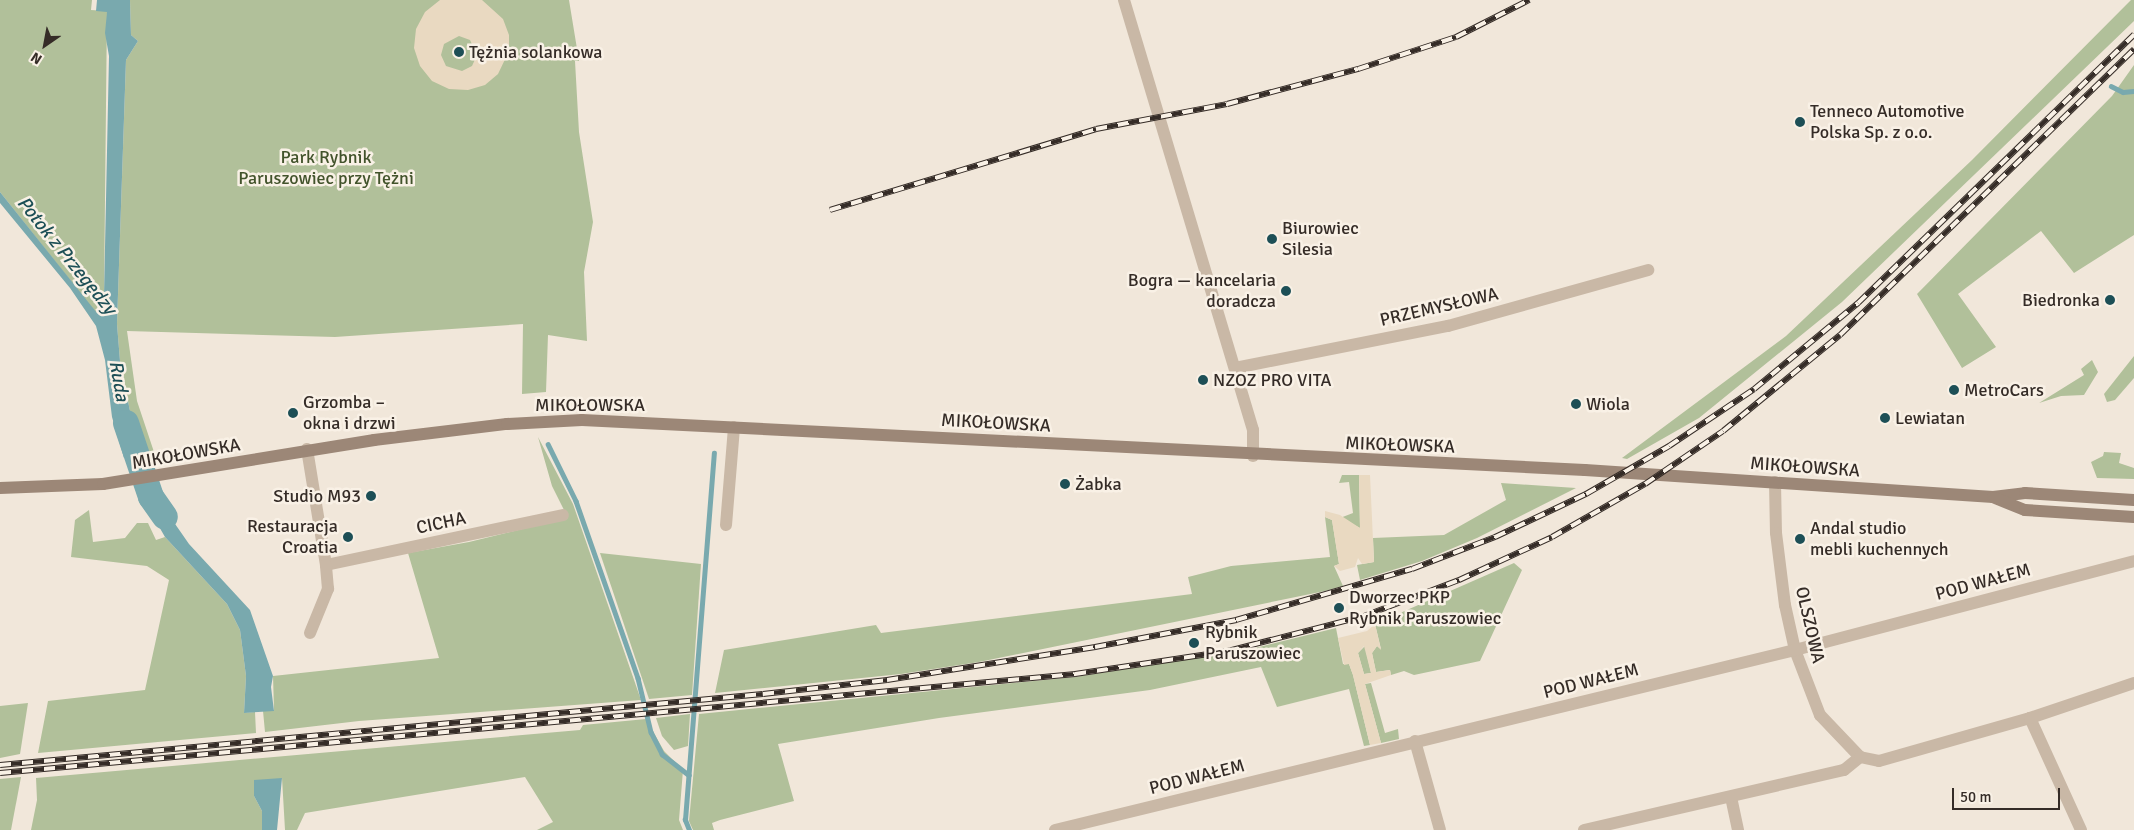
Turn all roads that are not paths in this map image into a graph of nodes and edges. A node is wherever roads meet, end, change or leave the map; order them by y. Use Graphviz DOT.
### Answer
graph roads {
  1 [pos="1124,0"];
  2 [pos="1648,270"];
  3 [pos="1235,368"];
  4 [pos="734,428"];
  5 [pos="307,449"];
  6 [pos="1253,456"];
  7 [pos="1775,482"];
  8 [pos="0,488"];
  9 [pos="1993,497"];
  10 [pos="2134,500"];
  11 [pos="562,515"];
  12 [pos="2134,518"];
  13 [pos="726,525"];
  14 [pos="2134,561"];
  15 [pos="326,565"];
  16 [pos="310,633"];
  17 [pos="1795,650"];
  18 [pos="2134,683"];
  19 [pos="2030,718"];
  20 [pos="1415,741"];
  21 [pos="1860,757"];
  22 [pos="1731,797"];
  23 [pos="1055,830"];
  24 [pos="1440,830"];
  25 [pos="1584,830"];
  26 [pos="1738,830"];
  27 [pos="2081,830"];
  1 -- 3 [label="street"];
  2 -- 3 [label="street, PRZEMYSŁOWA"];
  3 -- 6 [label="street"];
  4 -- 5 [label="main road, MIKOŁOWSKA"];
  4 -- 6 [label="main road, MIKOŁOWSKA"];
  4 -- 13 [label="street"];
  5 -- 8 [label="main road, MIKOŁOWSKA"];
  5 -- 15 [label="street"];
  6 -- 7 [label="main road, MIKOŁOWSKA"];
  7 -- 9 [label="main road, MIKOŁOWSKA"];
  7 -- 17 [label="street, OLSZOWA"];
  9 -- 10 [label="main road, MIKOŁOWSKA"];
  9 -- 12 [label="main road, MIKOŁOWSKA"];
  11 -- 15 [label="street, CICHA"];
  14 -- 17 [label="street, POD WAŁEM"];
  15 -- 16 [label="street"];
  17 -- 20 [label="street, POD WAŁEM"];
  17 -- 21 [label="street, OLSZOWA"];
  18 -- 19 [label="street"];
  19 -- 21 [label="street"];
  19 -- 27 [label="street"];
  20 -- 23 [label="street, POD WAŁEM"];
  20 -- 24 [label="street"];
  21 -- 22 [label="street"];
  22 -- 25 [label="street"];
  22 -- 26 [label="street"];
}
